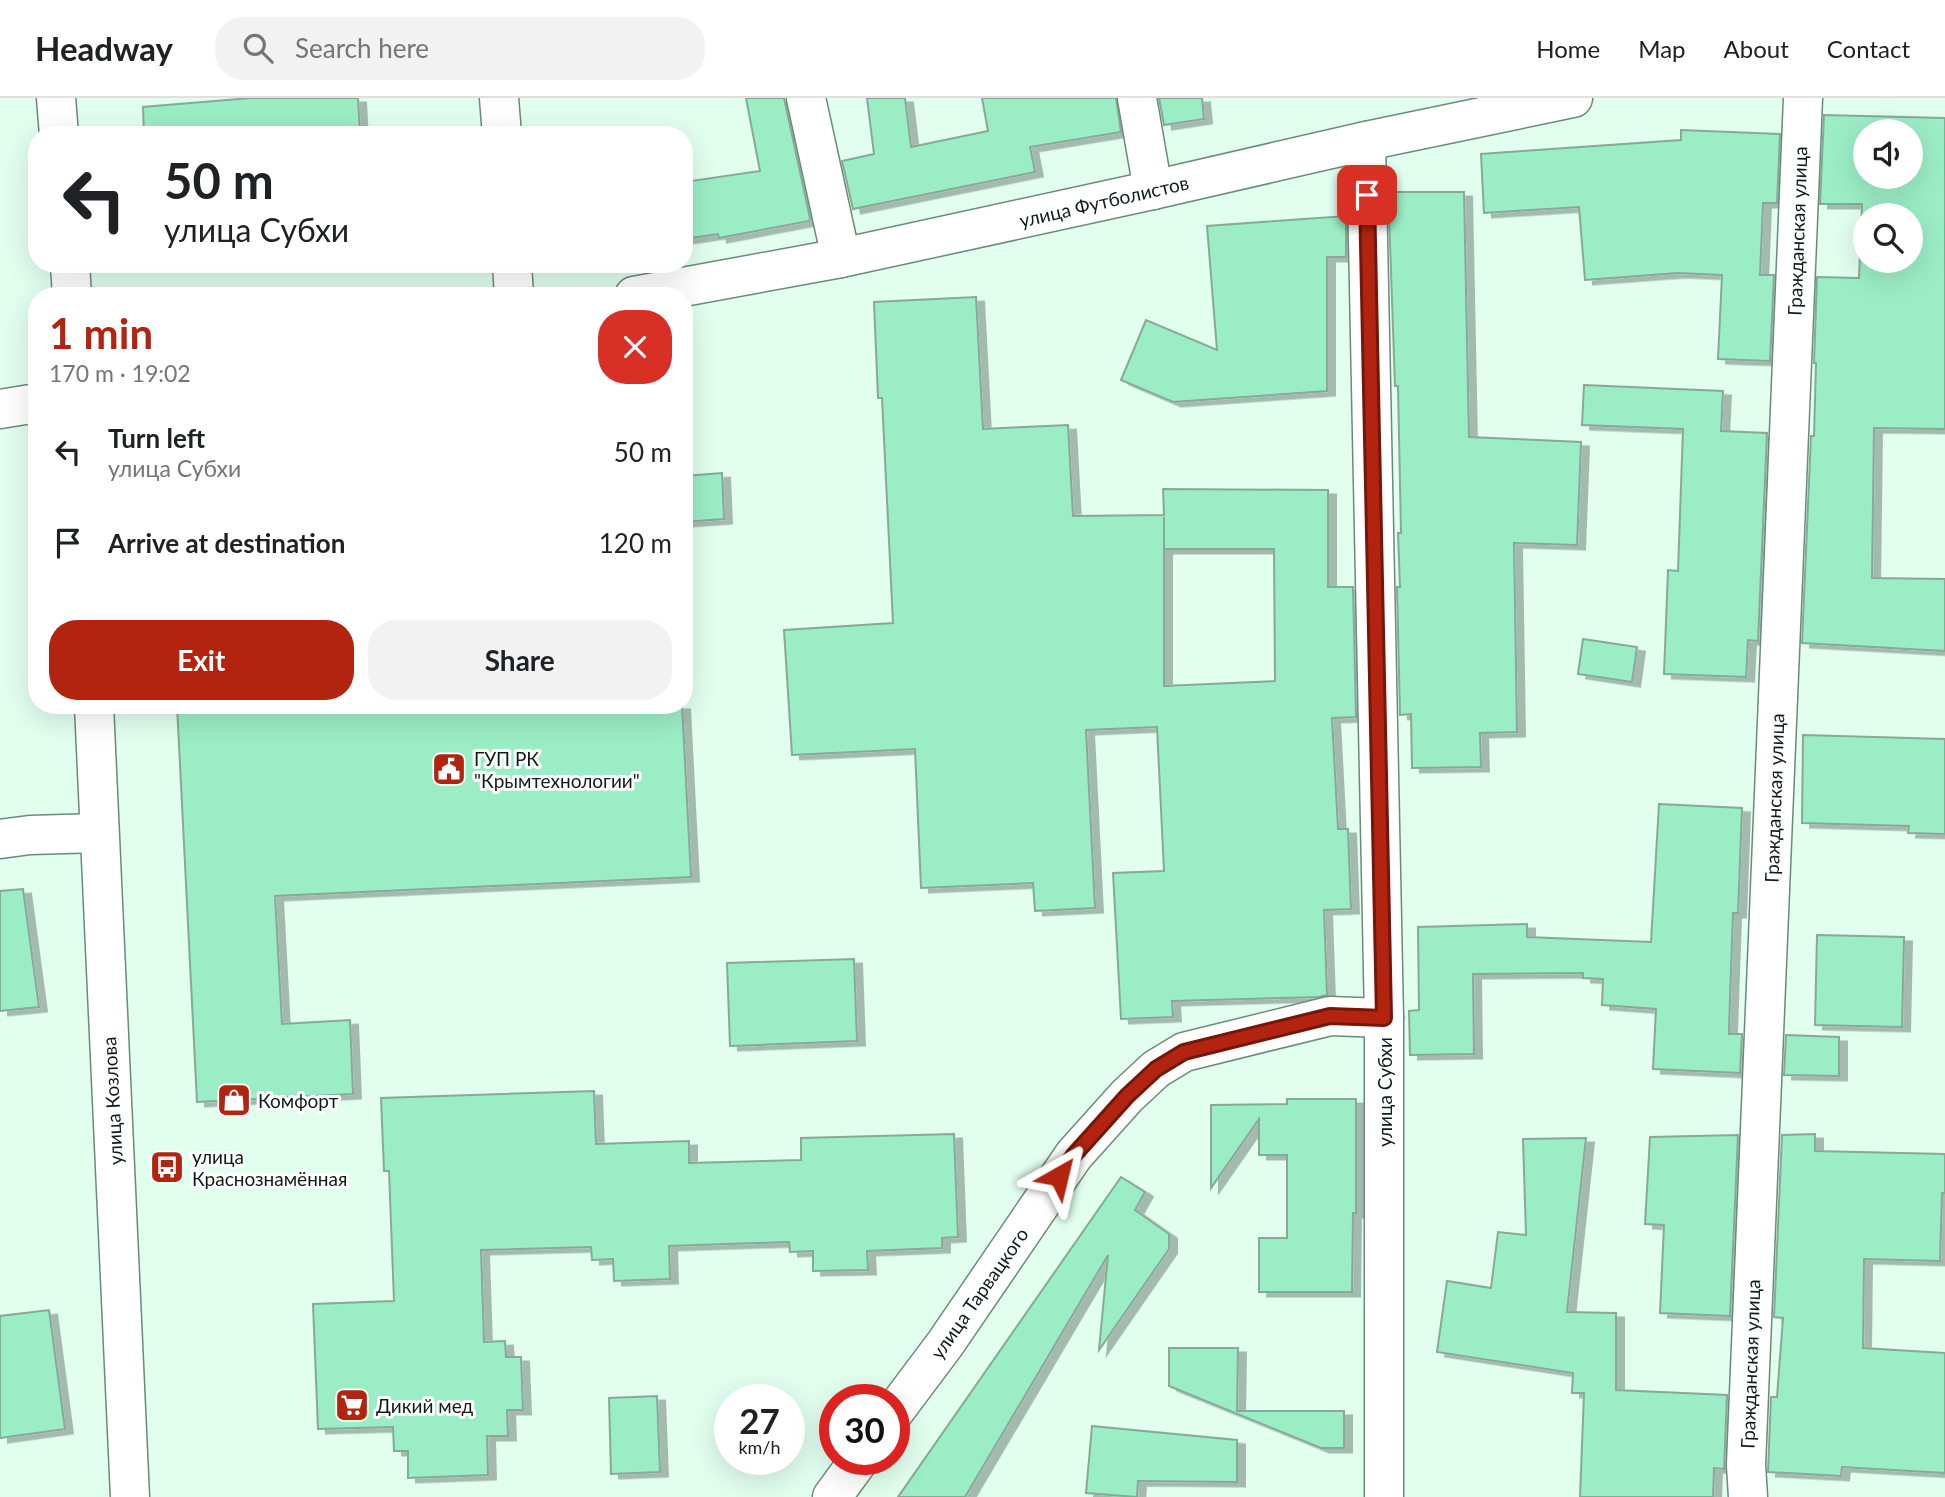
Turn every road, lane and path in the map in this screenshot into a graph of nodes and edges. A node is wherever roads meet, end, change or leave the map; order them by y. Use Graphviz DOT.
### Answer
graph roads {
  1 [pos="56,98"];
  2 [pos="499,98"];
  3 [pos="806,98"];
  4 [pos="1138,98"];
  5 [pos="1573,98"];
  6 [pos="1803,98"];
  7 [pos="58,126"];
  8 [pos="501,126"];
  9 [pos="1366,141"];
  10 [pos="1153,190"];
  11 [pos="841,258"];
  12 [pos="683,287"];
  13 [pos="28,405"];
  14 [pos="0,410"];
  15 [pos="94,714"];
  16 [pos="99,833"];
  17 [pos="0,839"];
  18 [pos="1384,1018"];
  19 [pos="910,1391"];
  20 [pos="848,1475"];
  21 [pos="130,1497"];
  22 [pos="832,1497"];
  23 [pos="1384,1497"];
  24 [pos="1748,1497"];
  1 -- 7 [label="street"];
  2 -- 8 [label="street"];
  3 -- 11 [label="street"];
  4 -- 10 [label="street"];
  5 -- 9 [label="street, улица Футболистов"];
  6 -- 24 [label="street, Гражданская улица"];
  9 -- 10 [label="street, улица Футболистов"];
  9 -- 18 [label="street, улица Субхи"];
  10 -- 11 [label="street, улица Футболистов"];
  11 -- 12 [label="street, улица Футболистов"];
  13 -- 14 [label="street"];
  15 -- 16 [label="street, улица Козлова"];
  16 -- 17 [label="street"];
  16 -- 21 [label="street, улица Козлова"];
  18 -- 19 [label="street, улица Тарвацкого"];
  18 -- 23 [label="street, улица Субхи"];
  20 -- 22 [label="street"];
}
